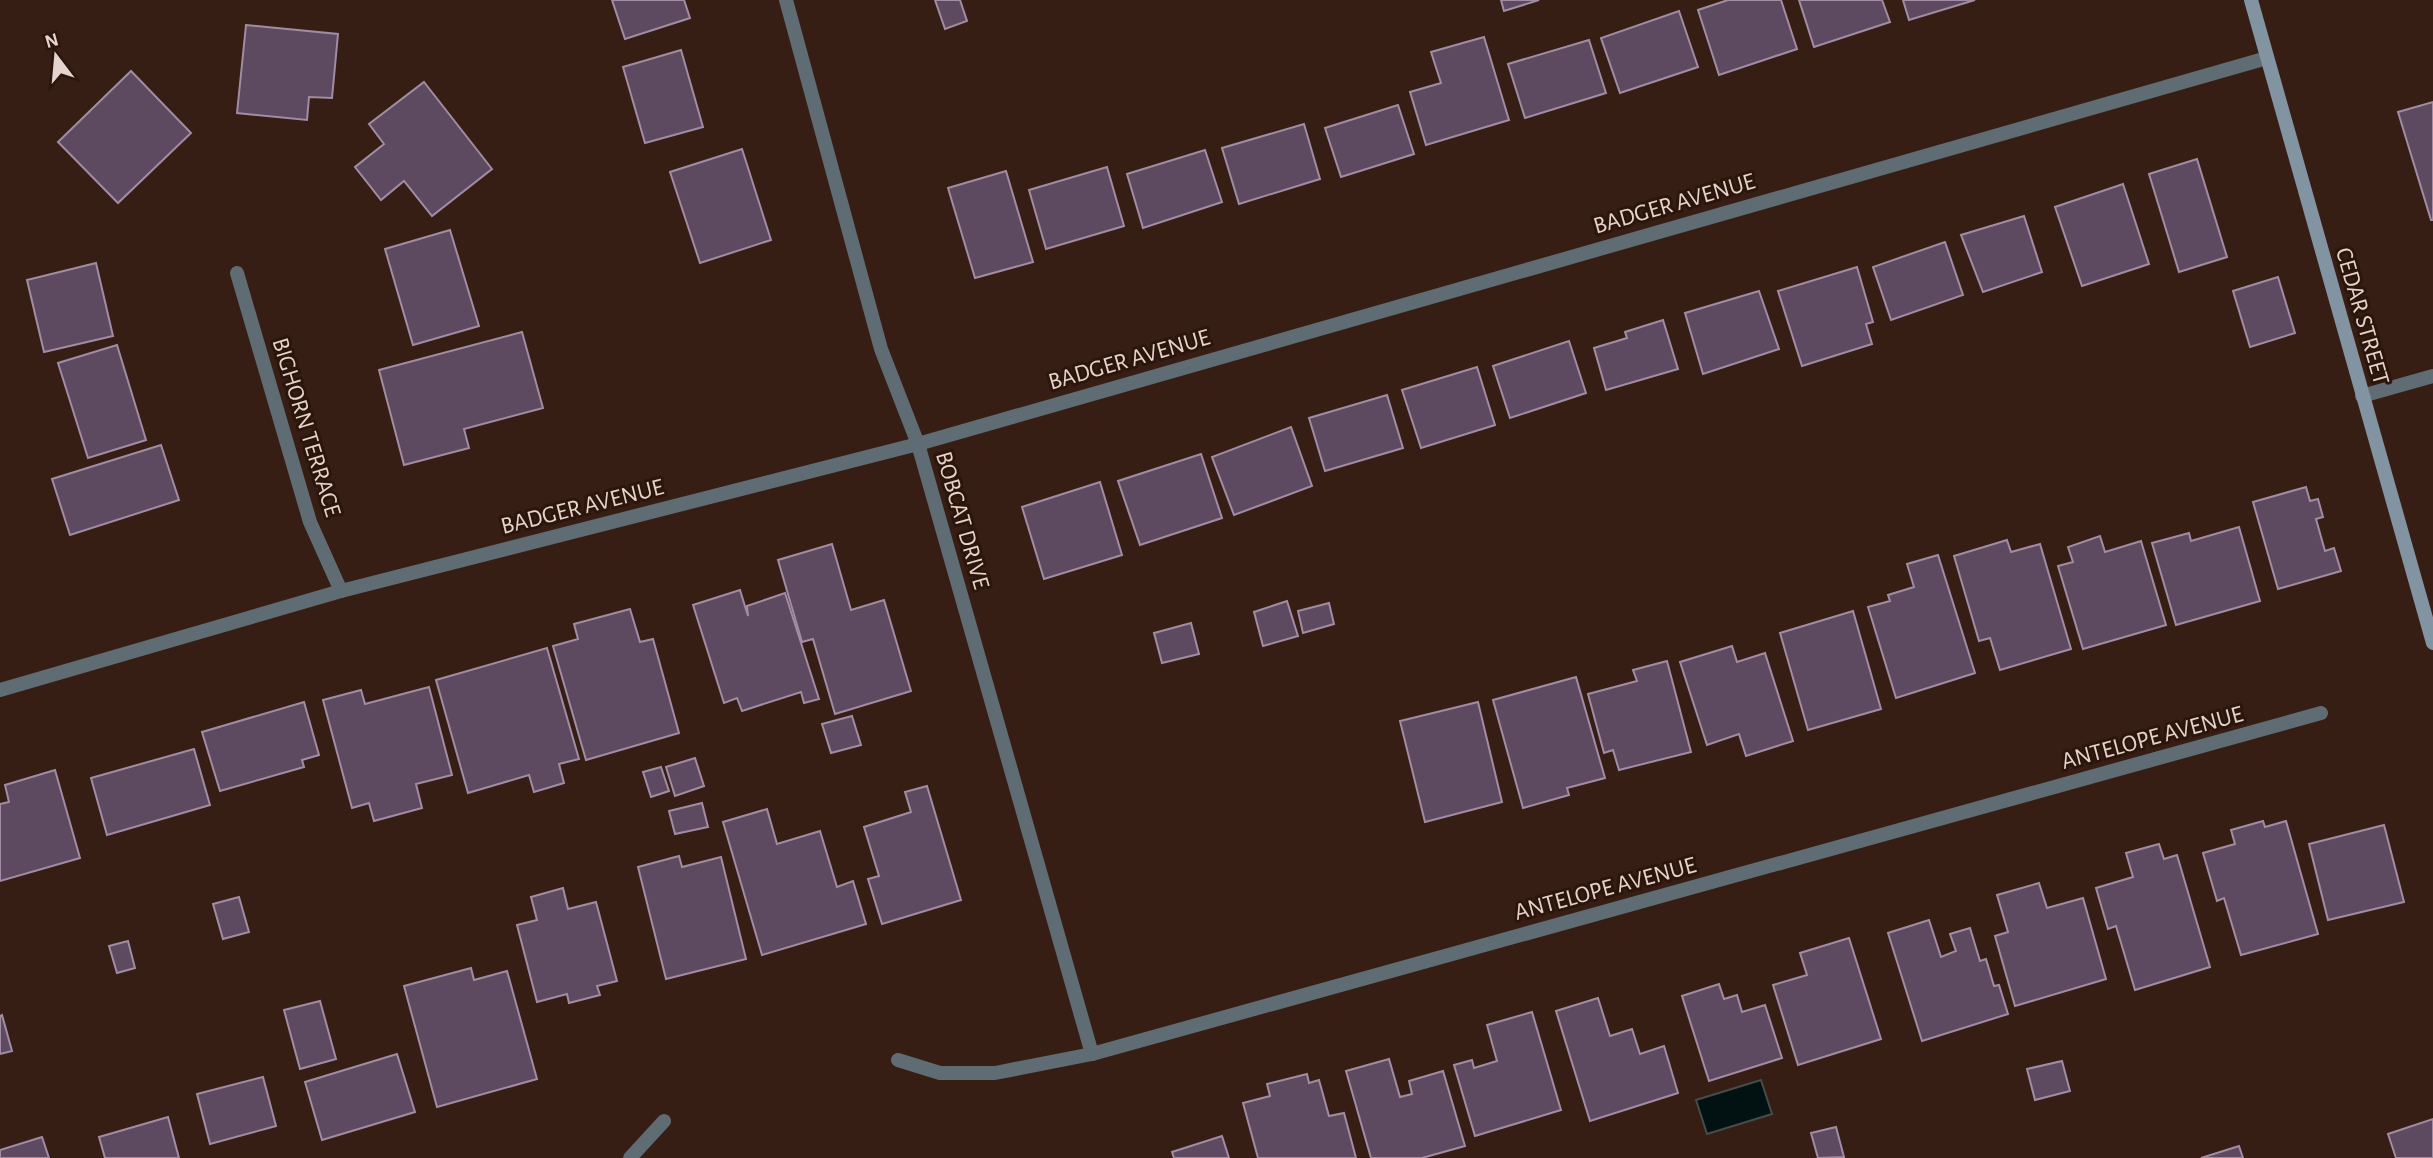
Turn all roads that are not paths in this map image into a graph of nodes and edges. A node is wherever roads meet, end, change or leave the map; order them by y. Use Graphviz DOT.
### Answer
graph roads {
  1 [pos="786,0"];
  2 [pos="2251,0"];
  3 [pos="2267,58"];
  4 [pos="237,273"];
  5 [pos="2433,376"];
  6 [pos="2362,396"];
  7 [pos="918,444"];
  8 [pos="341,591"];
  9 [pos="2433,643"];
  10 [pos="0,690"];
  11 [pos="2321,713"];
  12 [pos="1092,1054"];
  13 [pos="898,1060"];
  14 [pos="664,1121"];
  15 [pos="630,1158"];
  1 -- 7 [label="street, BOBCAT DRIVE"];
  2 -- 3 [label="main road, CEDAR STREET"];
  3 -- 6 [label="main road, CEDAR STREET"];
  3 -- 7 [label="street, BADGER AVENUE"];
  4 -- 8 [label="street, BIGHORN TERRACE"];
  5 -- 6 [label="street"];
  6 -- 9 [label="main road, CEDAR STREET"];
  7 -- 8 [label="street, BADGER AVENUE"];
  7 -- 12 [label="street, BOBCAT DRIVE"];
  8 -- 10 [label="street, BADGER AVENUE"];
  11 -- 12 [label="street, ANTELOPE AVENUE"];
  12 -- 13 [label="street, ANTELOPE AVENUE"];
  14 -- 15 [label="street"];
}
